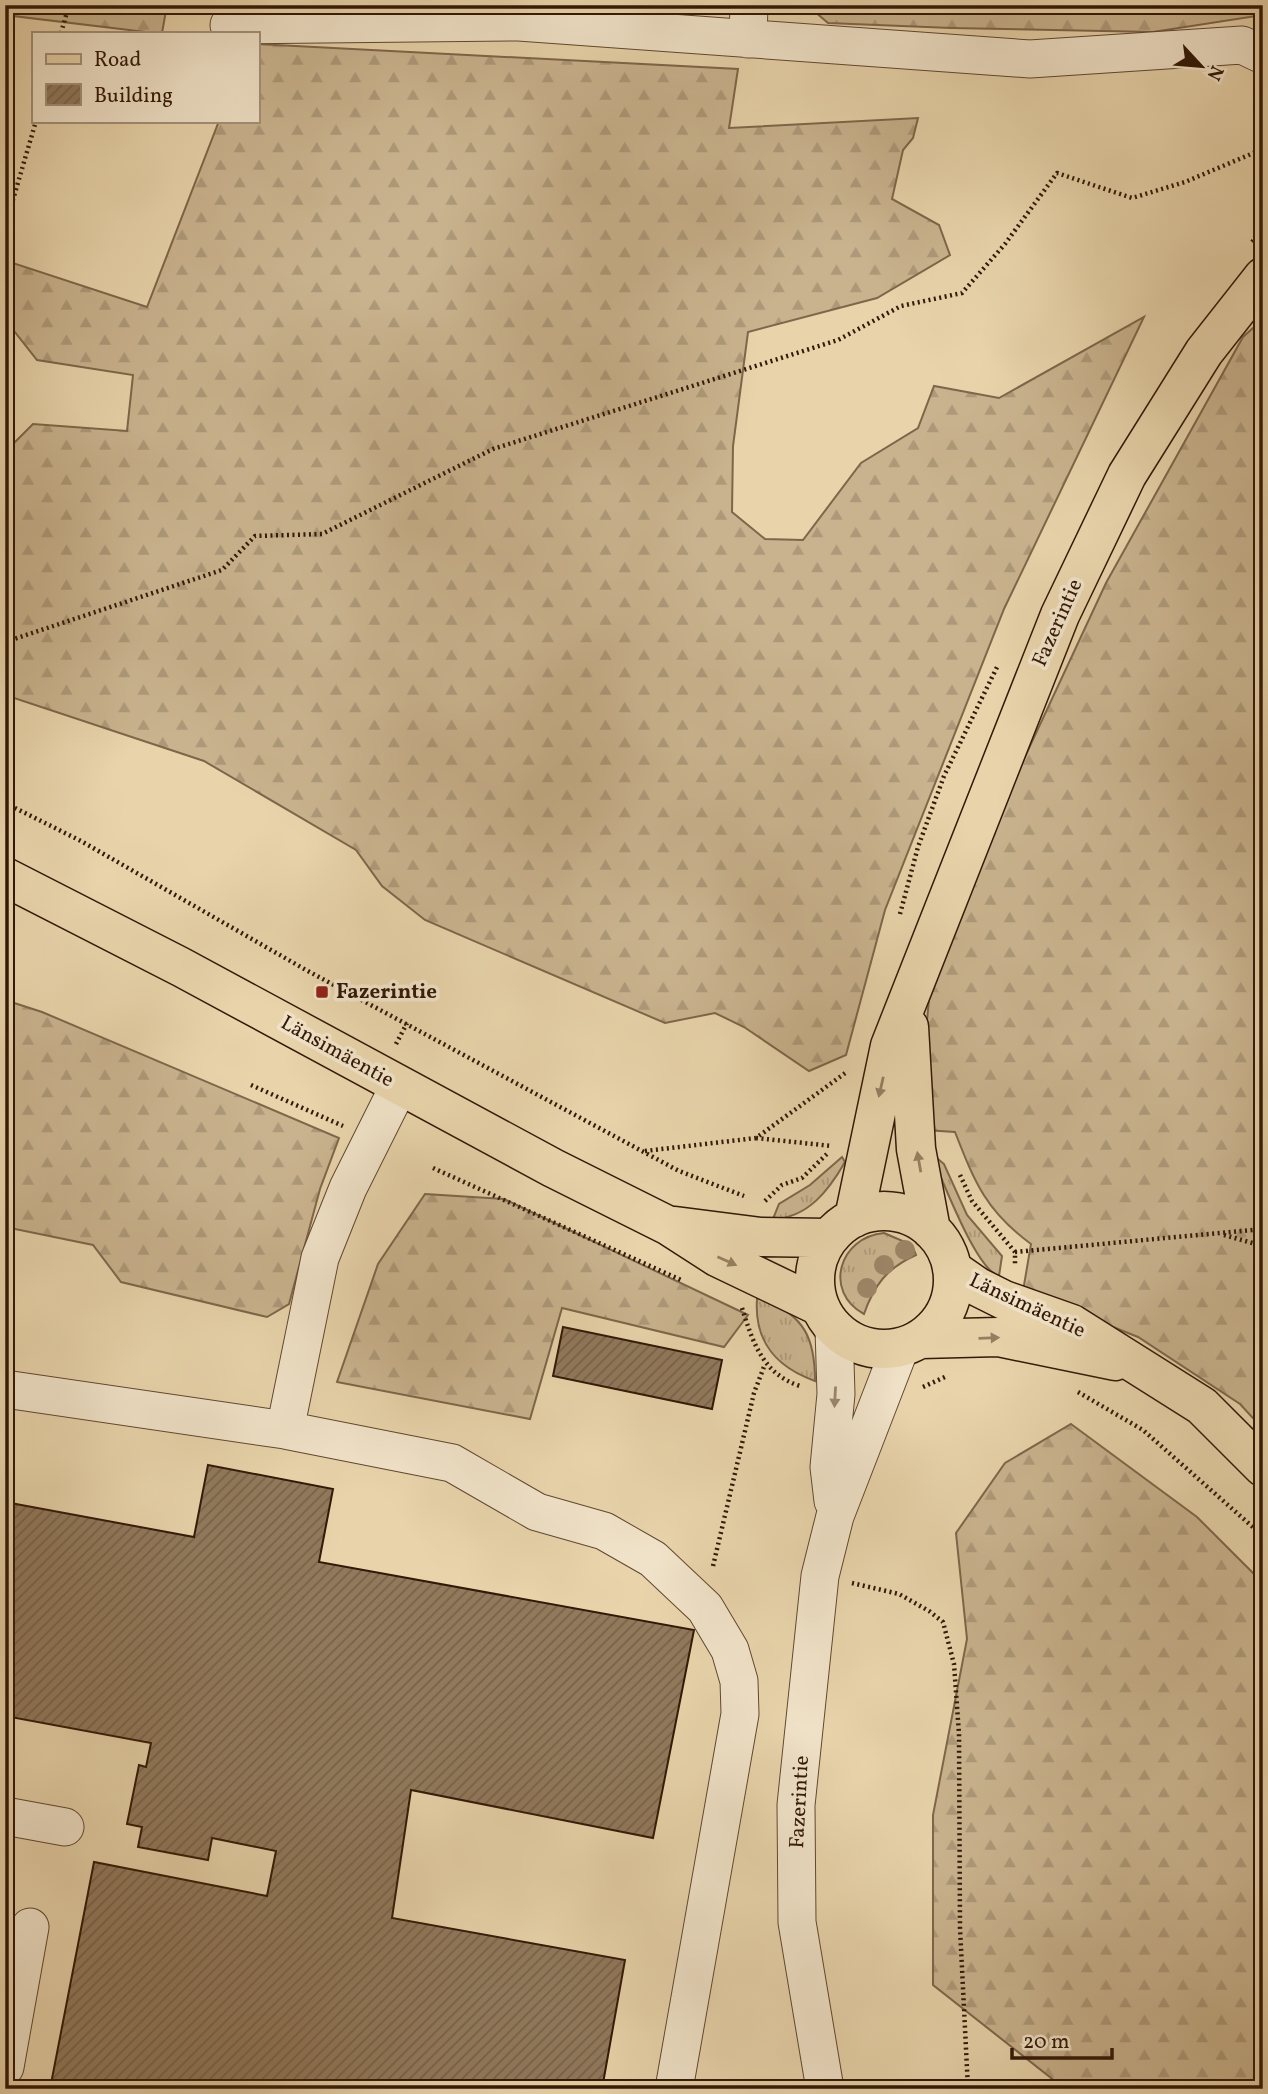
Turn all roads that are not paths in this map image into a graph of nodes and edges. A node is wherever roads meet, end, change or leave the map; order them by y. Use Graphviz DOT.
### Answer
graph roads {
  1 [pos="507,13"];
  2 [pos="748,22"];
  3 [pos="229,25"];
  4 [pos="1263,55"];
  5 [pos="1263,277"];
  6 [pos="5,877"];
  7 [pos="908,999"];
  8 [pos="399,1086"];
  9 [pos="669,1226"];
  10 [pos="841,1228"];
  11 [pos="931,1230"];
  12 [pos="952,1269"];
  13 [pos="827,1318"];
  14 [pos="910,1343"];
  15 [pos="1138,1366"];
  16 [pos="5,1389"];
  17 [pos="285,1430"];
  18 [pos="1263,1467"];
  19 [pos="835,1516"];
  20 [pos="5,1816"];
  21 [pos="65,1827"];
  22 [pos="30,1927"];
  23 [pos="5,2067"];
  24 [pos="674,2089"];
  25 [pos="825,2089"];
  1 -- 2 [label="street"];
  1 -- 3 [label="street"];
  2 -- 4 [label="street"];
  5 -- 7 [label="main road, Fazerintie"];
  6 -- 8 [label="main road, Länsimäentie"];
  7 -- 10 [label="main road, Fazerintie, one-way"];
  11 -- 7 [label="main road, Fazerintie, one-way"];
  8 -- 9 [label="main road, Länsimäentie"];
  8 -- 17 [label="street"];
  9 -- 10 [label="main road, Länsimäentie"];
  9 -- 13 [label="main road, Länsimäentie, one-way"];
  10 -- 11 [label="main road, Länsimäentie"];
  10 -- 13 [label="main road"];
  11 -- 12 [label="main road, Länsimäentie"];
  12 -- 14 [label="main road, Länsimäentie"];
  12 -- 15 [label="main road, Länsimäentie"];
  13 -- 14 [label="main road, Länsimäentie"];
  13 -- 19 [label="street, Fazerintie, one-way"];
  14 -- 15 [label="main road, Länsimäentie, one-way"];
  14 -- 19 [label="street, Fazerintie"];
  15 -- 18 [label="main road, Länsimäentie"];
  16 -- 17 [label="street"];
  17 -- 24 [label="street"];
  19 -- 25 [label="street, Fazerintie"];
  20 -- 21 [label="street"];
  22 -- 23 [label="street"];
}
